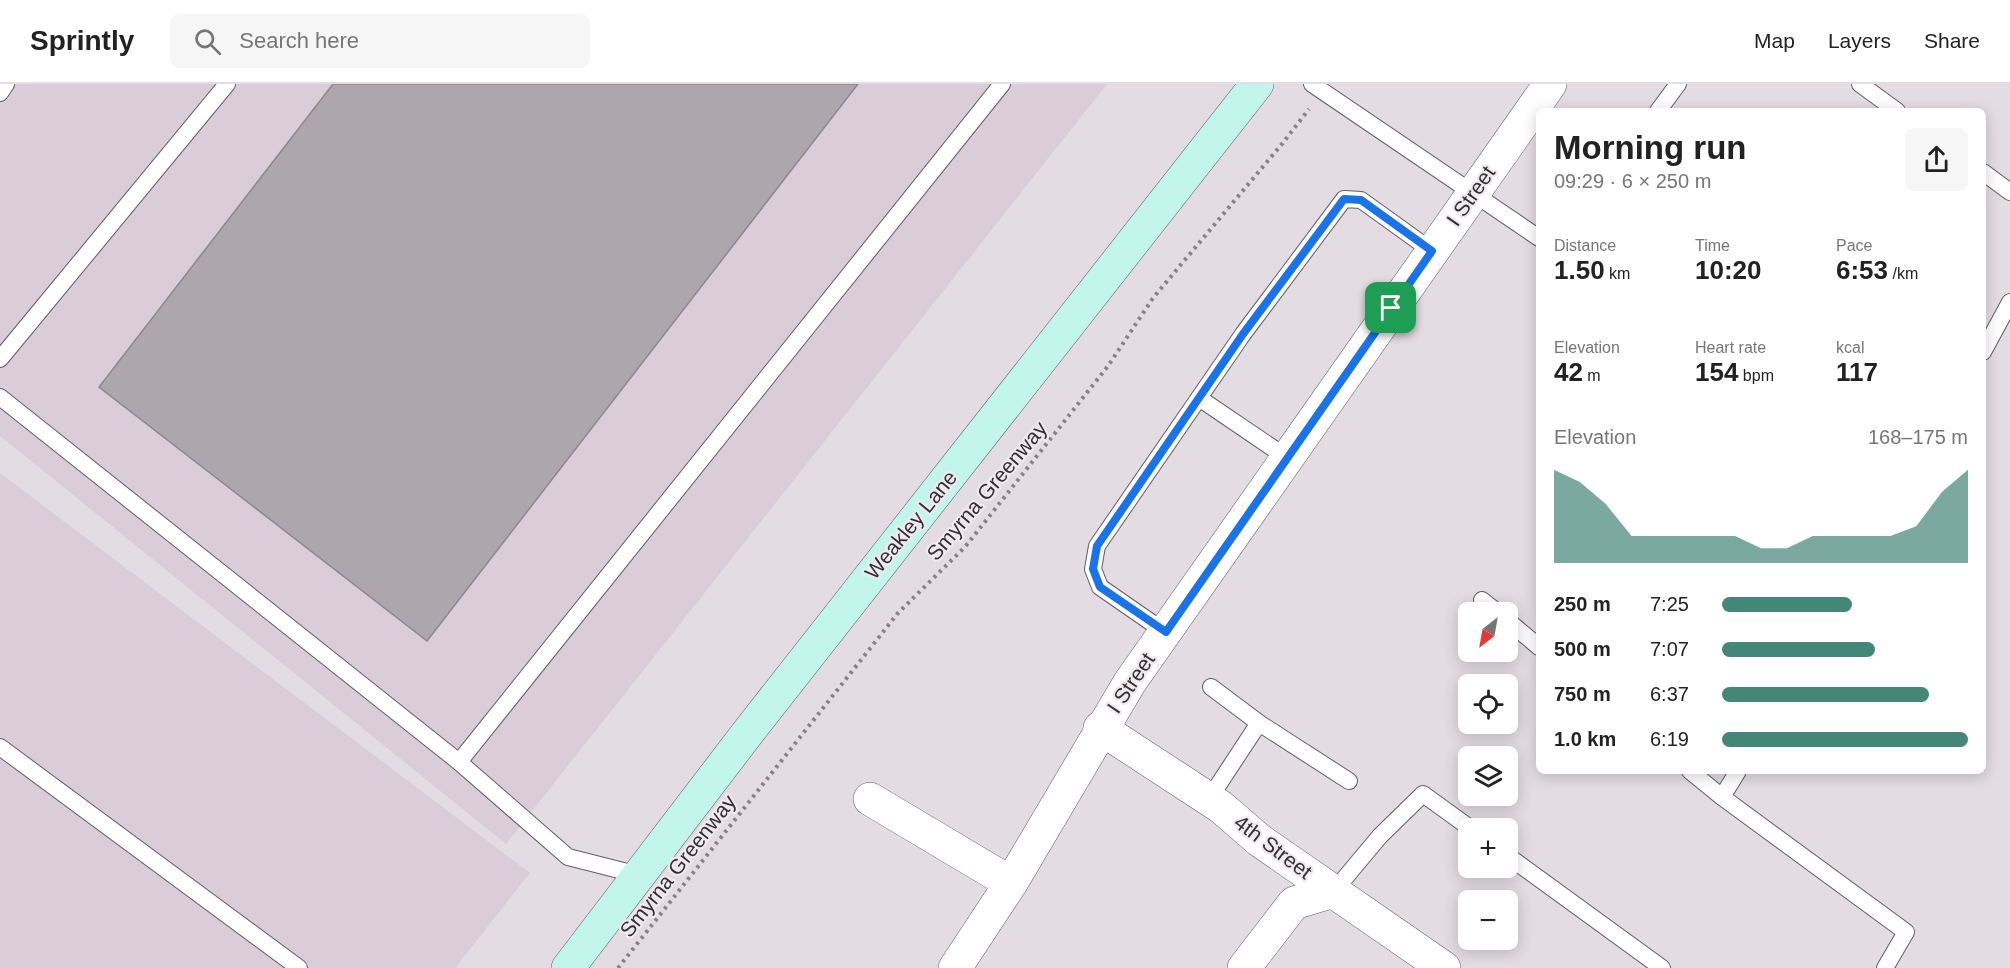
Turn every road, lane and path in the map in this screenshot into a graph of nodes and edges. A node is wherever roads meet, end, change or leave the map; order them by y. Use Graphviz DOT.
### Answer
graph roads {
  1 [pos="6,84"];
  2 [pos="227,84"];
  3 [pos="1002,84"];
  4 [pos="1257,84"];
  5 [pos="1550,84"];
  6 [pos="1678,84"];
  7 [pos="1860,84"];
  8 [pos="1317,87"];
  9 [pos="0,93"];
  10 [pos="1660,108"];
  11 [pos="1893,108"];
  12 [pos="1986,174"];
  13 [pos="2010,192"];
  14 [pos="1473,193"];
  15 [pos="1536,236"];
  16 [pos="1432,251"];
  17 [pos="2010,302"];
  18 [pos="1986,346"];
  19 [pos="0,359"];
  20 [pos="0,397"];
  21 [pos="1199,398"];
  22 [pos="1286,458"];
  23 [pos="1482,600"];
  24 [pos="1484,602"];
  25 [pos="1518,629"];
  26 [pos="1166,632"];
  27 [pos="1536,644"];
  28 [pos="1211,687"];
  29 [pos="1259,723"];
  30 [pos="1100,728"];
  31 [pos="0,747"];
  32 [pos="459,762"];
  33 [pos="1694,774"];
  34 [pos="1736,774"];
  35 [pos="1349,781"];
  36 [pos="1722,797"];
  37 [pos="870,799"];
  38 [pos="1209,799"];
  39 [pos="1458,819"];
  40 [pos="1518,862"];
  41 [pos="639,875"];
  42 [pos="1011,883"];
  43 [pos="1334,891"];
  44 [pos="299,968"];
  45 [pos="568,968"];
  46 [pos="618,968"];
  47 [pos="955,968"];
  48 [pos="1244,968"];
  49 [pos="1444,968"];
  50 [pos="1662,968"];
  51 [pos="1885,968"];
  1 -- 9 [label="lane"];
  2 -- 19 [label="lane"];
  3 -- 32 [label="lane"];
  4 -- 41 [label="main road, Weakley Lane"];
  5 -- 14 [label="street, I Street"];
  6 -- 10 [label="lane"];
  7 -- 11 [label="lane"];
  8 -- 14 [label="lane"];
  8 -- 46 [label="path, Smyrna Greenway"];
  12 -- 13 [label="lane"];
  14 -- 15 [label="lane"];
  14 -- 16 [label="street, I Street"];
  16 -- 21 [label="lane"];
  16 -- 22 [label="street, I Street"];
  17 -- 18 [label="lane"];
  20 -- 32 [label="lane"];
  21 -- 22 [label="lane"];
  21 -- 26 [label="lane"];
  22 -- 26 [label="street, I Street"];
  23 -- 24 [label="lane"];
  25 -- 27 [label="lane"];
  26 -- 30 [label="street, I Street"];
  28 -- 29 [label="lane"];
  29 -- 35 [label="lane"];
  29 -- 38 [label="lane"];
  30 -- 38 [label="street, 4th Street"];
  30 -- 42 [label="street, I Street"];
  31 -- 44 [label="lane"];
  32 -- 41 [label="lane"];
  33 -- 36 [label="lane"];
  34 -- 36 [label="lane"];
  36 -- 51 [label="lane"];
  37 -- 42 [label="street"];
  38 -- 43 [label="street, 4th Street"];
  39 -- 43 [label="lane"];
  40 -- 50 [label="lane"];
  41 -- 45 [label="main road, Weakley Lane"];
  42 -- 47 [label="street, I Street"];
  43 -- 48 [label="street"];
  43 -- 49 [label="street, 4th Street"];
}
